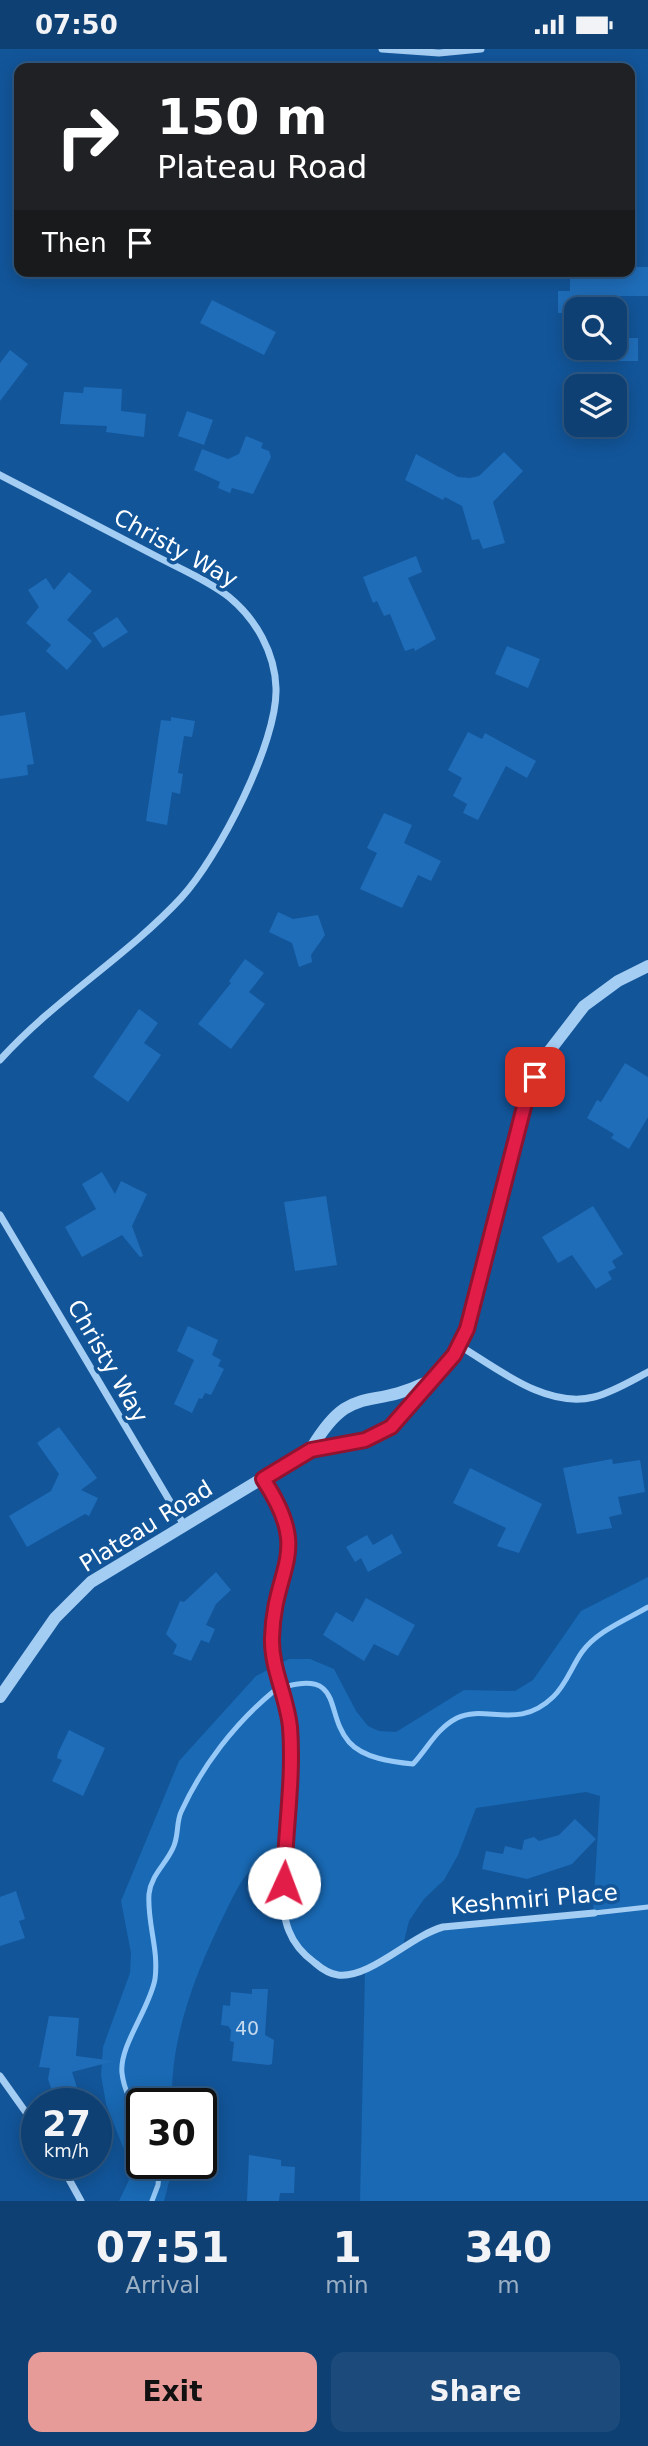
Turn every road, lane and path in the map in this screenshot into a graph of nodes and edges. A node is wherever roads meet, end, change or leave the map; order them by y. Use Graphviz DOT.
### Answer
graph roads {
  1 [pos="382,49"];
  2 [pos="481,49"];
  3 [pos="0,475"];
  4 [pos="648,966"];
  5 [pos="0,1060"];
  6 [pos="0,1215"];
  7 [pos="460,1346"];
  8 [pos="648,1371"];
  9 [pos="429,1381"];
  10 [pos="311,1450"];
  11 [pos="263,1479"];
  12 [pos="184,1525"];
  13 [pos="0,1697"];
  14 [pos="648,1907"];
  15 [pos="594,1913"];
  16 [pos="0,2076"];
  17 [pos="21,2106"];
  18 [pos="69,2179"];
  19 [pos="81,2201"];
  1 -- 2 [label="street"];
  3 -- 5 [label="street, Christy Way"];
  4 -- 7 [label="street, Plateau Road"];
  6 -- 12 [label="street, Christy Way"];
  7 -- 8 [label="street"];
  7 -- 9 [label="street, Plateau Road"];
  9 -- 10 [label="street, Plateau Road"];
  9 -- 10 [label="street, Plateau Road"];
  10 -- 11 [label="street, Plateau Road"];
  11 -- 12 [label="street, Plateau Road"];
  11 -- 15 [label="street, Keshmiri Place"];
  12 -- 13 [label="street, Plateau Road"];
  14 -- 15 [label="lane, Keshmiri Place"];
  16 -- 17 [label="street"];
  18 -- 19 [label="street"];
}
